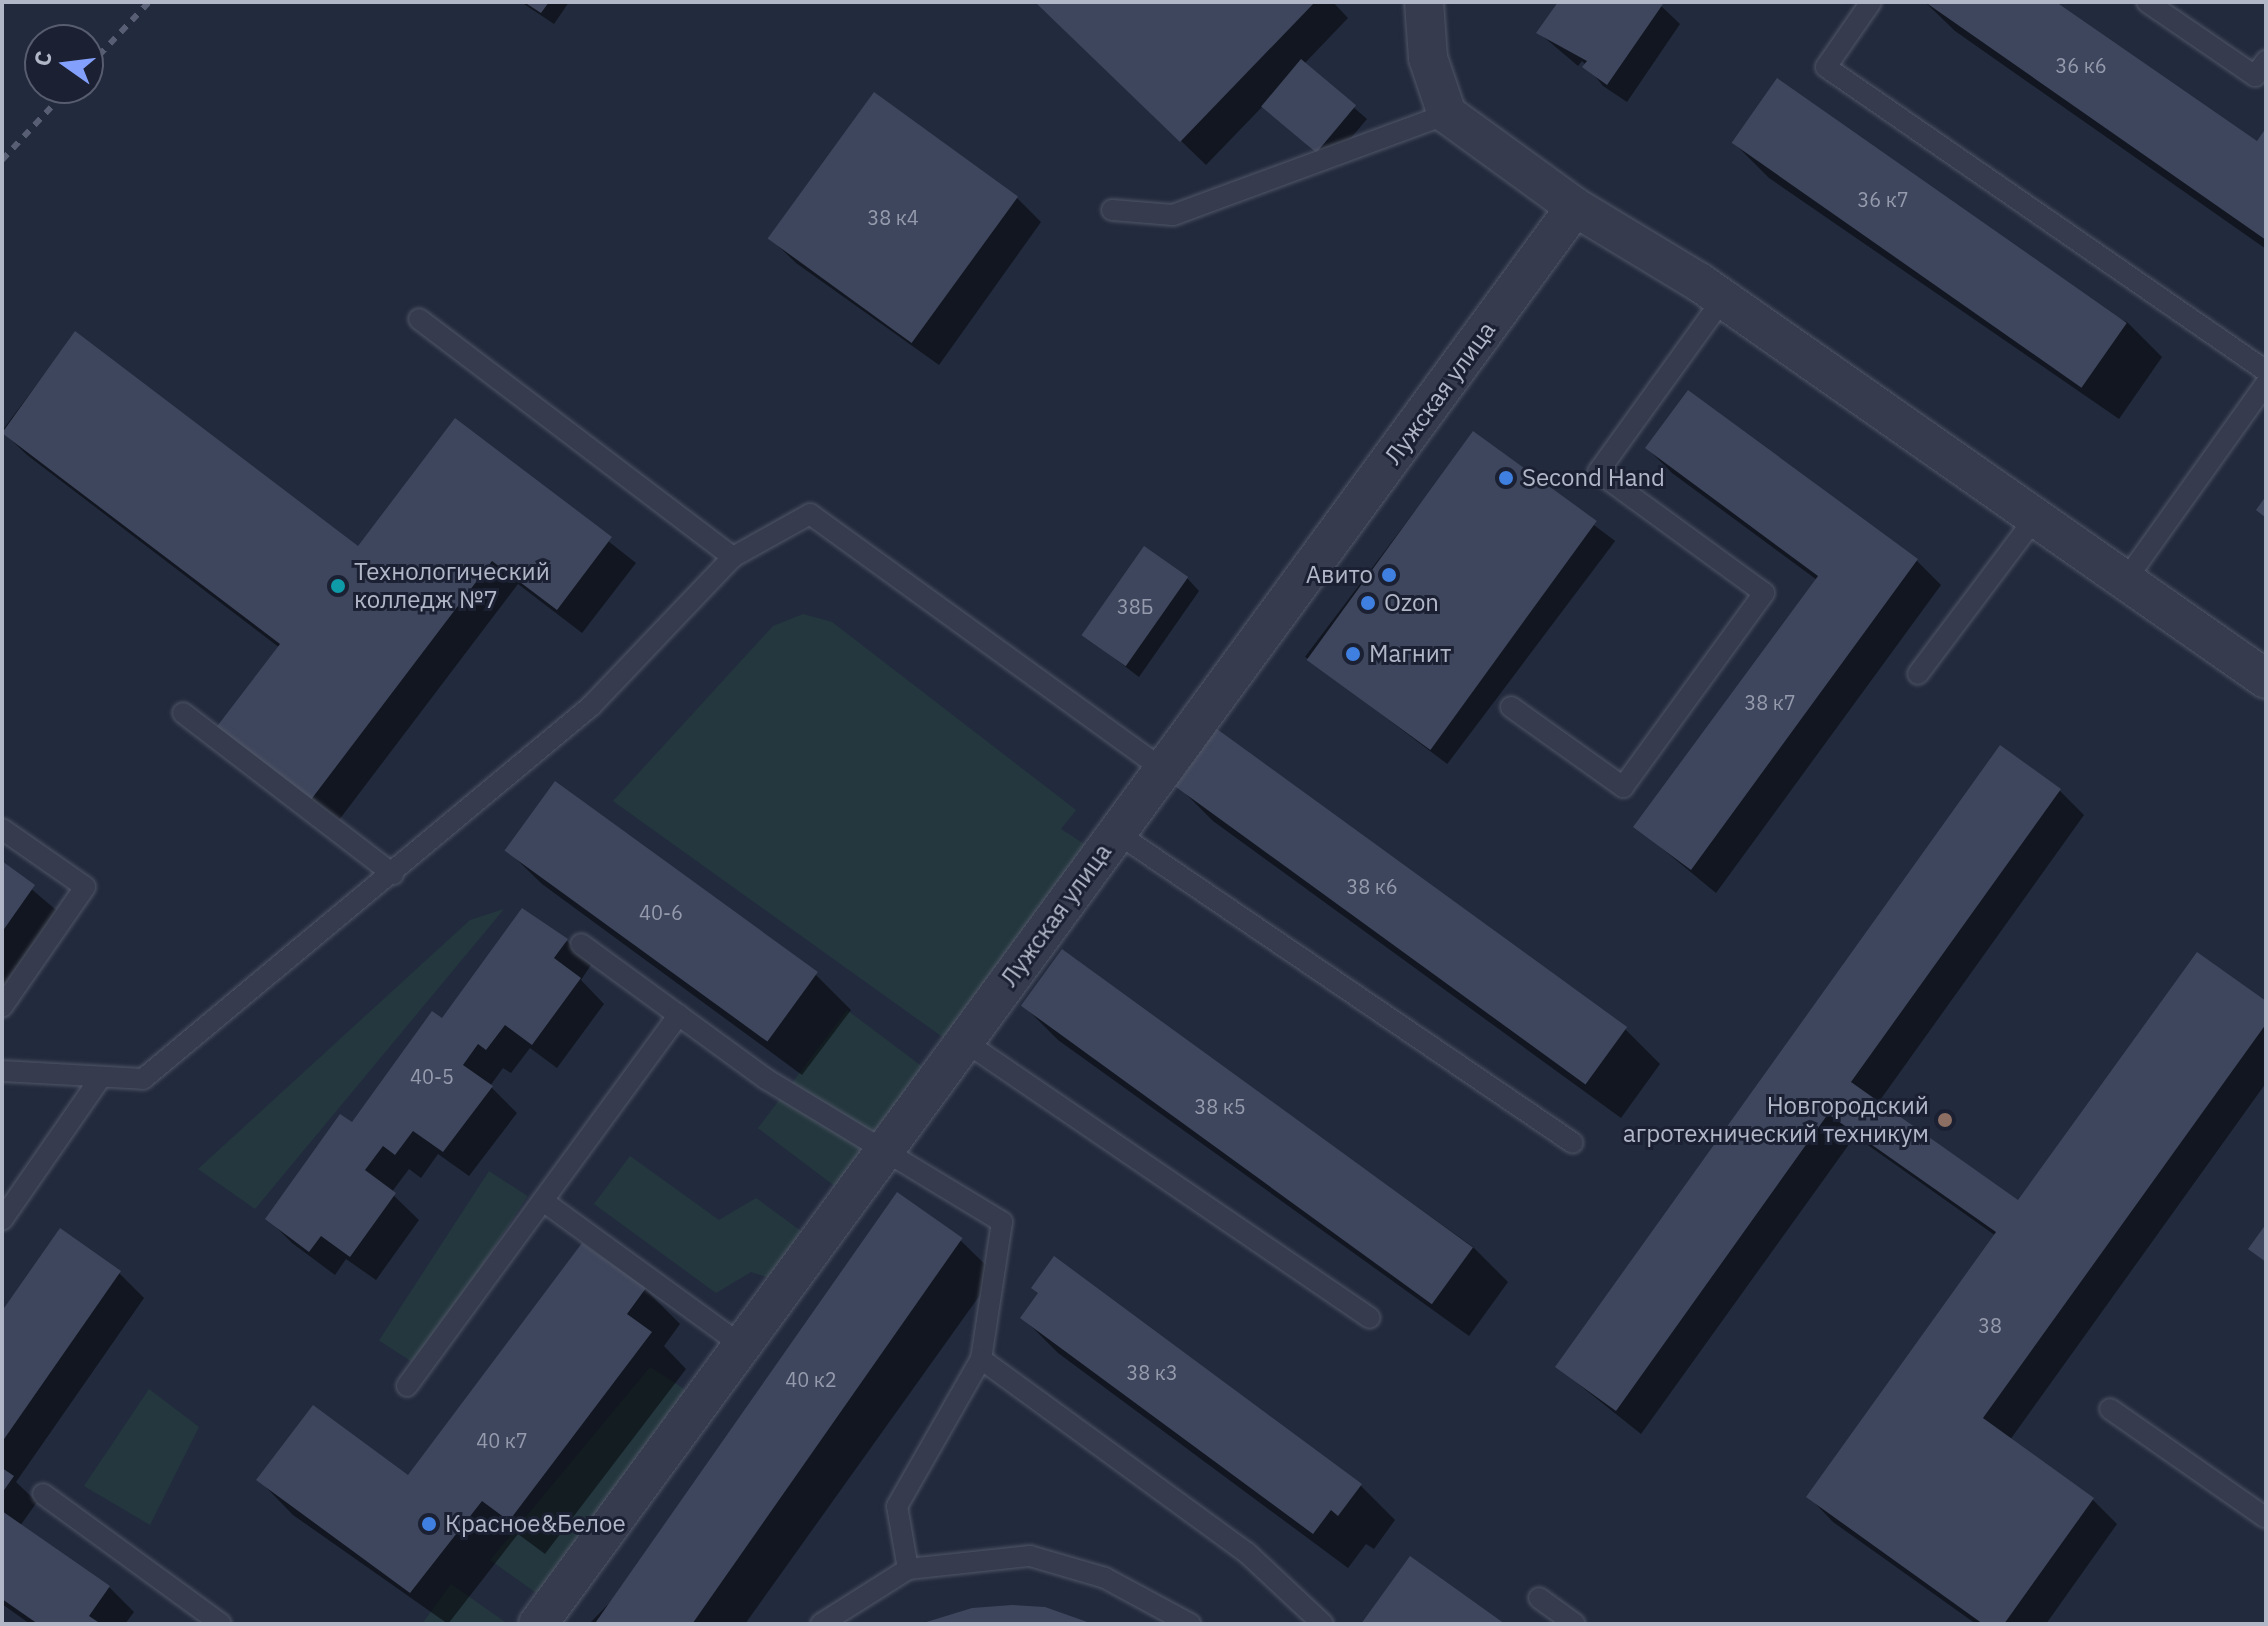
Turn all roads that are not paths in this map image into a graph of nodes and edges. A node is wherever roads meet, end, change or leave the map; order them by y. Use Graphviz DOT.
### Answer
graph roads {
  1 [pos="1871,2"];
  2 [pos="2147,2"];
  3 [pos="1424,7"];
  4 [pos="2266,61"];
  5 [pos="1447,114"];
  6 [pos="1575,207"];
  7 [pos="1112,210"];
  8 [pos="1723,299"];
  9 [pos="419,319"];
  10 [pos="2266,371"];
  11 [pos="2266,383"];
  12 [pos="2035,518"];
  13 [pos="733,557"];
  14 [pos="2125,581"];
  15 [pos="1918,674"];
  16 [pos="2266,679"];
  17 [pos="1511,707"];
  18 [pos="183,713"];
  19 [pos="1162,769"];
  20 [pos="2,829"];
  21 [pos="1117,833"];
  22 [pos="393,874"];
  23 [pos="581,944"];
  24 [pos="2,1007"];
  25 [pos="679,1015"];
  26 [pos="964,1041"];
  27 [pos="2,1071"];
  28 [pos="101,1077"];
  29 [pos="1573,1143"];
  30 [pos="886,1153"];
  31 [pos="543,1201"];
  32 [pos="2,1220"];
  33 [pos="1370,1318"];
  34 [pos="741,1345"];
  35 [pos="981,1359"];
  36 [pos="407,1386"];
  37 [pos="2110,1409"];
  38 [pos="43,1494"];
  39 [pos="2266,1518"];
  40 [pos="908,1569"];
  41 [pos="1539,1598"];
  42 [pos="221,1624"];
  43 [pos="538,1624"];
  44 [pos="821,1624"];
  45 [pos="1190,1624"];
  46 [pos="1323,1624"];
  47 [pos="1575,1624"];
  1 -- 10 [label="lane"];
  2 -- 4 [label="lane"];
  3 -- 5 [label="street"];
  5 -- 6 [label="street"];
  5 -- 7 [label="lane"];
  6 -- 8 [label="street"];
  6 -- 19 [label="street, Лужская улица"];
  8 -- 12 [label="street"];
  8 -- 17 [label="lane"];
  9 -- 13 [label="lane"];
  11 -- 14 [label="lane"];
  12 -- 14 [label="street"];
  12 -- 15 [label="lane"];
  13 -- 19 [label="lane"];
  13 -- 22 [label="lane"];
  14 -- 16 [label="street"];
  18 -- 22 [label="lane"];
  19 -- 21 [label="street, Лужская улица"];
  20 -- 24 [label="lane"];
  21 -- 26 [label="street, Лужская улица"];
  21 -- 29 [label="lane"];
  22 -- 28 [label="lane"];
  23 -- 25 [label="lane"];
  25 -- 30 [label="lane"];
  25 -- 31 [label="lane"];
  26 -- 30 [label="street, Лужская улица"];
  26 -- 33 [label="lane"];
  27 -- 28 [label="lane"];
  28 -- 32 [label="lane"];
  30 -- 34 [label="street, Лужская улица"];
  30 -- 35 [label="lane"];
  31 -- 34 [label="lane"];
  31 -- 36 [label="lane"];
  34 -- 43 [label="street, Лужская улица"];
  35 -- 40 [label="lane"];
  35 -- 46 [label="lane"];
  37 -- 39 [label="lane"];
  38 -- 42 [label="lane"];
  40 -- 44 [label="lane"];
  40 -- 45 [label="lane"];
  41 -- 47 [label="lane"];
}
